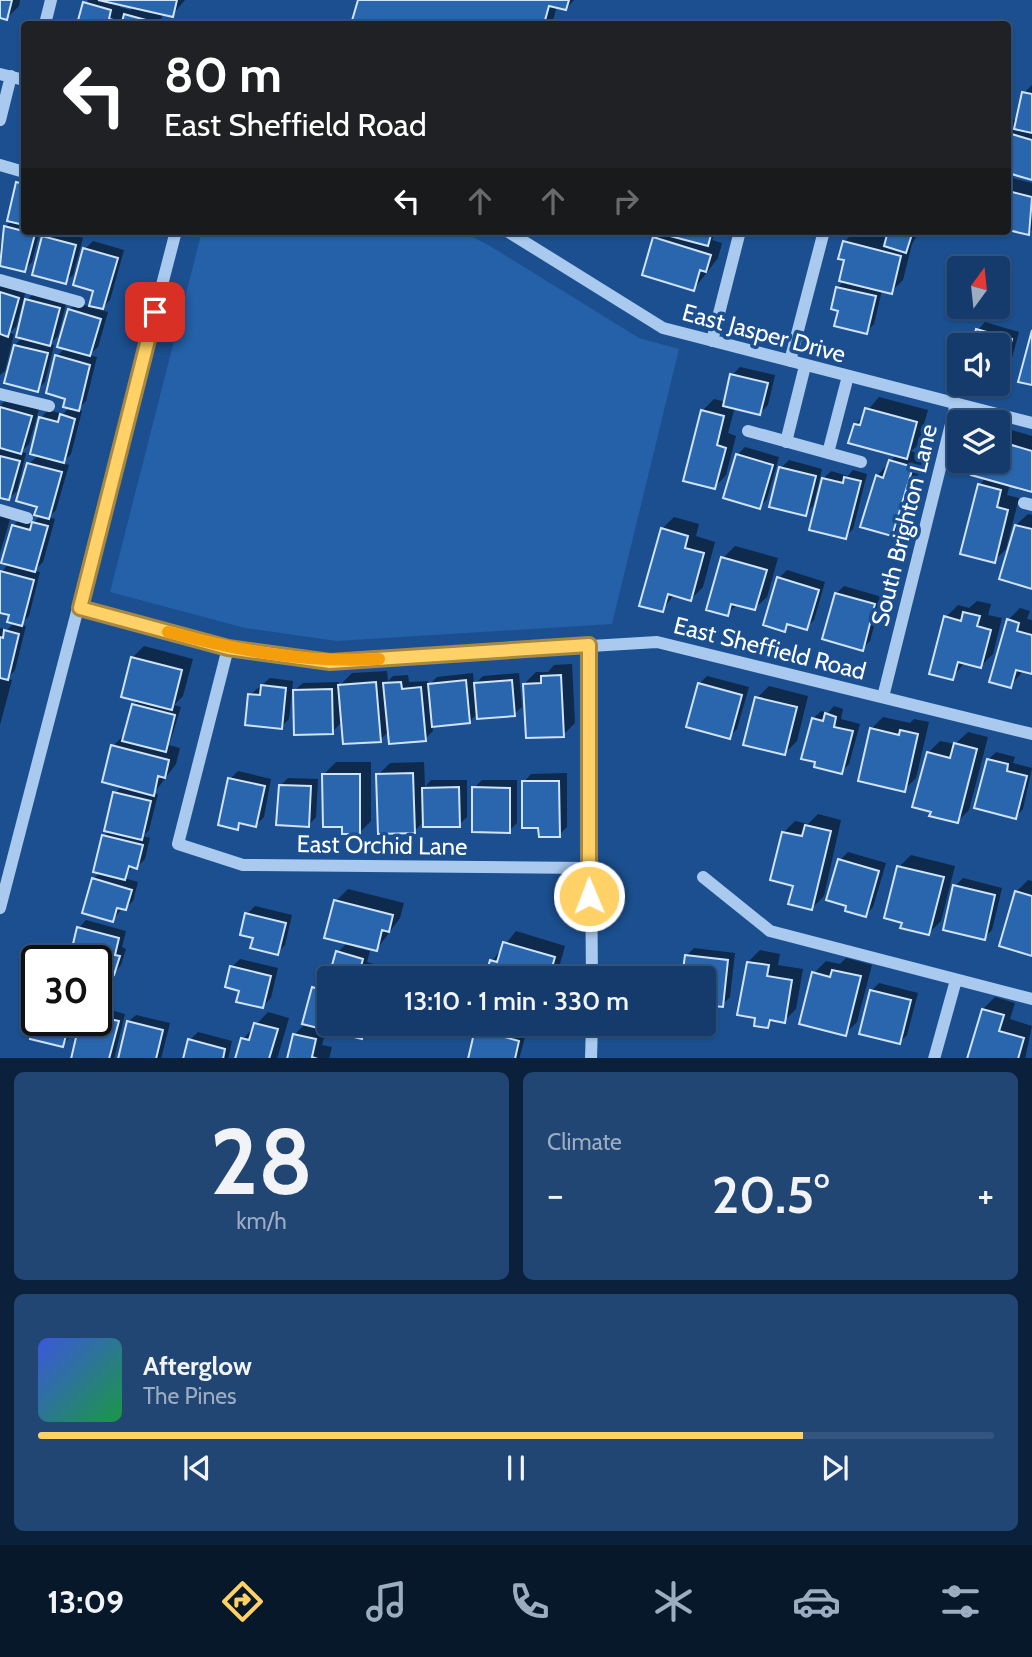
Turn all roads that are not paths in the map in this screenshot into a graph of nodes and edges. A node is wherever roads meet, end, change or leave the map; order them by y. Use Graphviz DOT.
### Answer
graph roads {
  1 [pos="51,0"];
  2 [pos="46,21"];
  3 [pos="6,75"];
  4 [pos="0,120"];
  5 [pos="0,165"];
  6 [pos="21,171"];
  7 [pos="175,235"];
  8 [pos="513,235"];
  9 [pos="739,235"];
  10 [pos="823,235"];
  11 [pos="0,280"];
  12 [pos="79,302"];
  13 [pos="712,341"];
  14 [pos="790,362"];
  15 [pos="805,366"];
  16 [pos="848,376"];
  17 [pos="0,394"];
  18 [pos="956,404"];
  19 [pos="50,406"];
  20 [pos="1032,424"];
  21 [pos="748,431"];
  22 [pos="786,442"];
  23 [pos="828,453"];
  24 [pos="861,462"];
  25 [pos="0,510"];
  26 [pos="27,518"];
  27 [pos="80,608"];
  28 [pos="589,645"];
  29 [pos="228,648"];
  30 [pos="883,697"];
  31 [pos="1032,734"];
  32 [pos="589,868"];
  33 [pos="703,877"];
  34 [pos="4,879"];
  35 [pos="0,908"];
  36 [pos="592,966"];
  37 [pos="956,980"];
  38 [pos="1032,999"];
  39 [pos="592,1036"];
  40 [pos="591,1058"];
  41 [pos="934,1058"];
  1 -- 2 [label="street"];
  3 -- 4 [label="street"];
  5 -- 6 [label="street"];
  7 -- 27 [label="street"];
  8 -- 13 [label="street, East Jasper Drive"];
  9 -- 13 [label="street"];
  10 -- 14 [label="street"];
  11 -- 12 [label="street"];
  13 -- 14 [label="street, East Jasper Drive"];
  14 -- 15 [label="street, East Jasper Drive"];
  15 -- 16 [label="street, East Jasper Drive"];
  15 -- 22 [label="street"];
  16 -- 18 [label="street, East Jasper Drive"];
  16 -- 23 [label="street"];
  17 -- 19 [label="street"];
  18 -- 20 [label="street, East Jasper Drive"];
  18 -- 30 [label="street, South Brighton Lane"];
  21 -- 22 [label="street"];
  22 -- 23 [label="street"];
  23 -- 24 [label="street"];
  25 -- 26 [label="street"];
  27 -- 29 [label="street, East Sheffield Road"];
  27 -- 34 [label="street"];
  28 -- 29 [label="street, East Sheffield Road"];
  28 -- 30 [label="street, East Sheffield Road"];
  28 -- 32 [label="street"];
  29 -- 32 [label="street, East Orchid Lane"];
  30 -- 31 [label="street, East Sheffield Road"];
  32 -- 36 [label="street"];
  33 -- 37 [label="street"];
  34 -- 35 [label="street"];
  37 -- 38 [label="street"];
  37 -- 41 [label="street"];
  39 -- 40 [label="street"];
}
